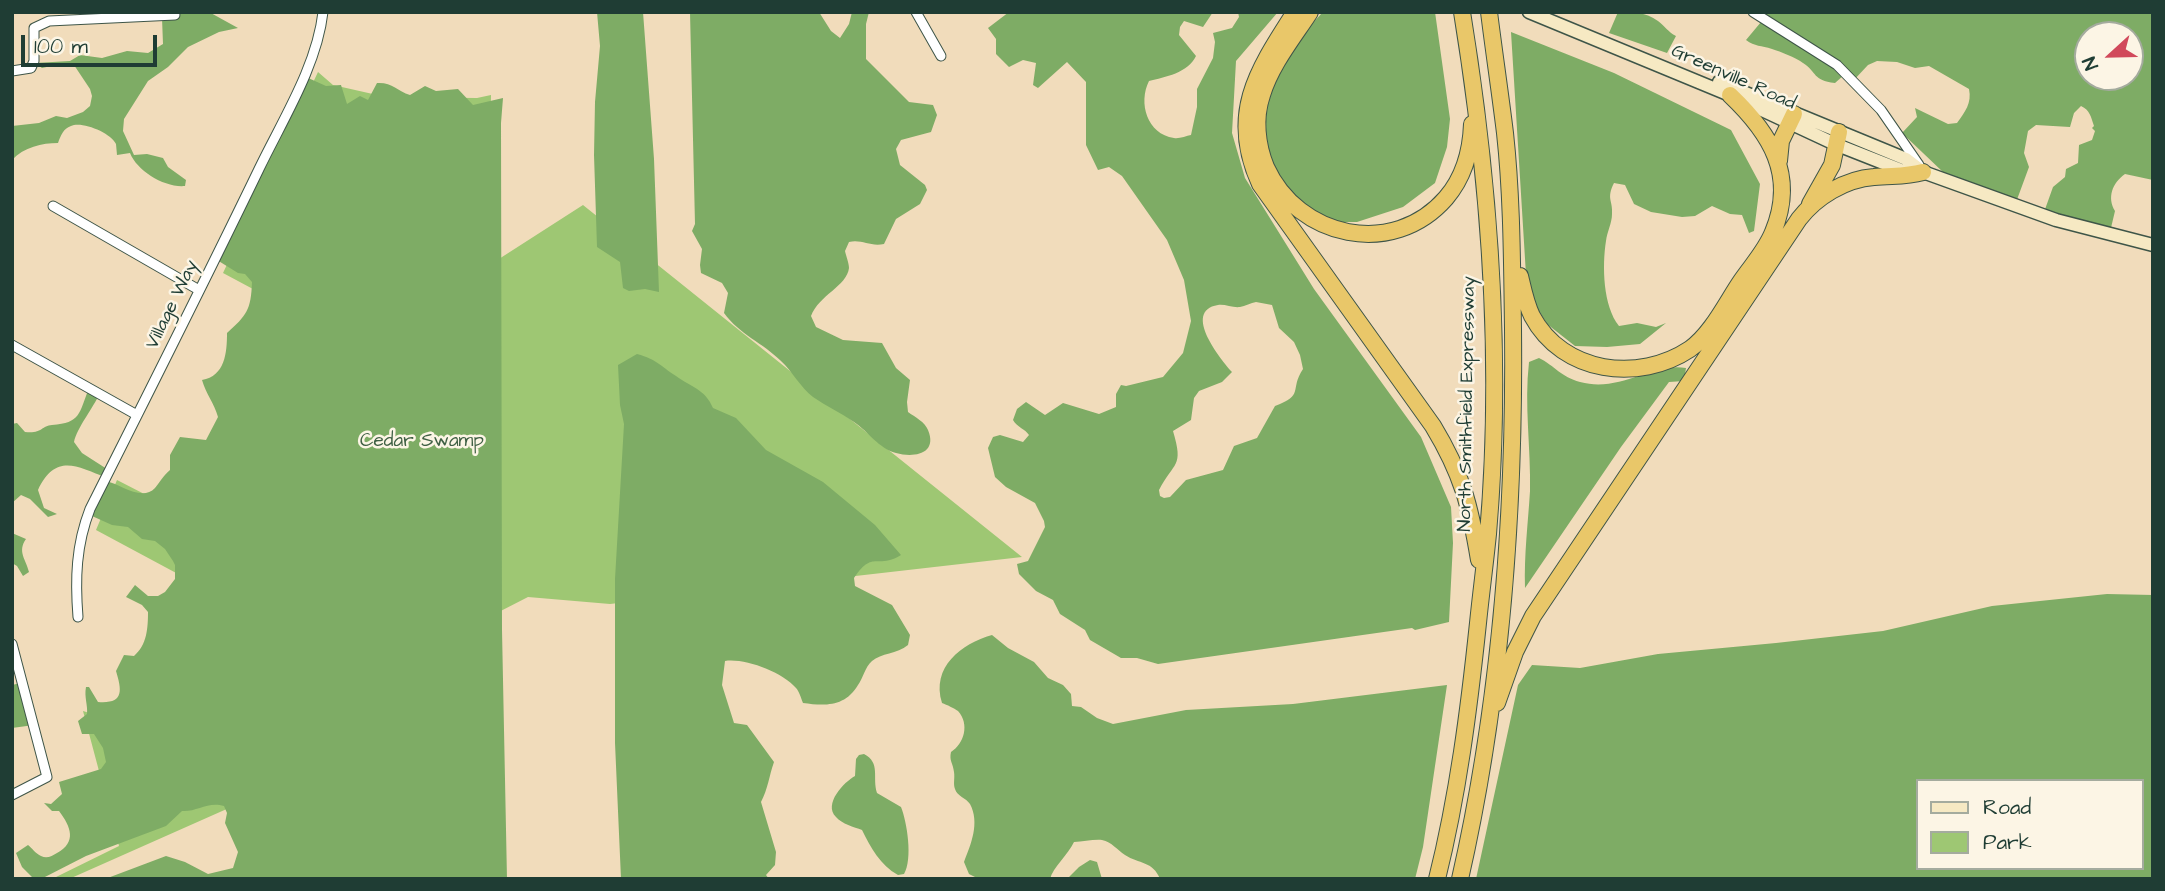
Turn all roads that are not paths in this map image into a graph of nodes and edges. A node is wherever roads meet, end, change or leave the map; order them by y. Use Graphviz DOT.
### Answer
graph roads {
  1 [pos="323,12"];
  2 [pos="916,12"];
  3 [pos="1296,12"];
  4 [pos="1310,12"];
  5 [pos="1462,12"];
  6 [pos="1529,12"];
  7 [pos="1549,12"];
  8 [pos="1753,12"];
  9 [pos="1489,13"];
  10 [pos="175,15"];
  11 [pos="941,56"];
  12 [pos="12,71"];
  13 [pos="1473,79"];
  14 [pos="1730,95"];
  15 [pos="1792,119"];
  16 [pos="1837,138"];
  17 [pos="1780,167"];
  18 [pos="1923,172"];
  19 [pos="53,205"];
  20 [pos="1809,206"];
  21 [pos="1511,223"];
  22 [pos="2153,245"];
  23 [pos="199,290"];
  24 [pos="12,345"];
  25 [pos="137,415"];
  26 [pos="1482,578"];
  27 [pos="78,617"];
  28 [pos="12,644"];
  29 [pos="1486,738"];
  30 [pos="12,795"];
  31 [pos="1437,879"];
  32 [pos="1460,879"];
  1 -- 23 [label="street, Village Way"];
  2 -- 11 [label="street"];
  3 -- 26 [label="highway"];
  4 -- 13 [label="highway"];
  5 -- 13 [label="highway, North Smithfield Expressway"];
  6 -- 14 [label="main road, Greenville Road"];
  7 -- 15 [label="main road, Greenville Road"];
  8 -- 18 [label="street"];
  9 -- 21 [label="highway"];
  10 -- 12 [label="street"];
  13 -- 26 [label="highway, North Smithfield Expressway"];
  14 -- 15 [label="main road, Greenville Road"];
  14 -- 17 [label="highway"];
  15 -- 16 [label="main road, Greenville Road"];
  15 -- 17 [label="highway"];
  16 -- 18 [label="main road, Greenville Road"];
  16 -- 20 [label="highway"];
  17 -- 21 [label="highway"];
  18 -- 20 [label="highway"];
  18 -- 22 [label="main road, Greenville Road"];
  19 -- 23 [label="street"];
  20 -- 29 [label="highway"];
  21 -- 29 [label="highway"];
  23 -- 25 [label="street, Village Way"];
  24 -- 25 [label="street"];
  25 -- 27 [label="street, Village Way"];
  26 -- 31 [label="highway, North Smithfield Expressway"];
  28 -- 30 [label="street"];
  29 -- 32 [label="highway"];
}
